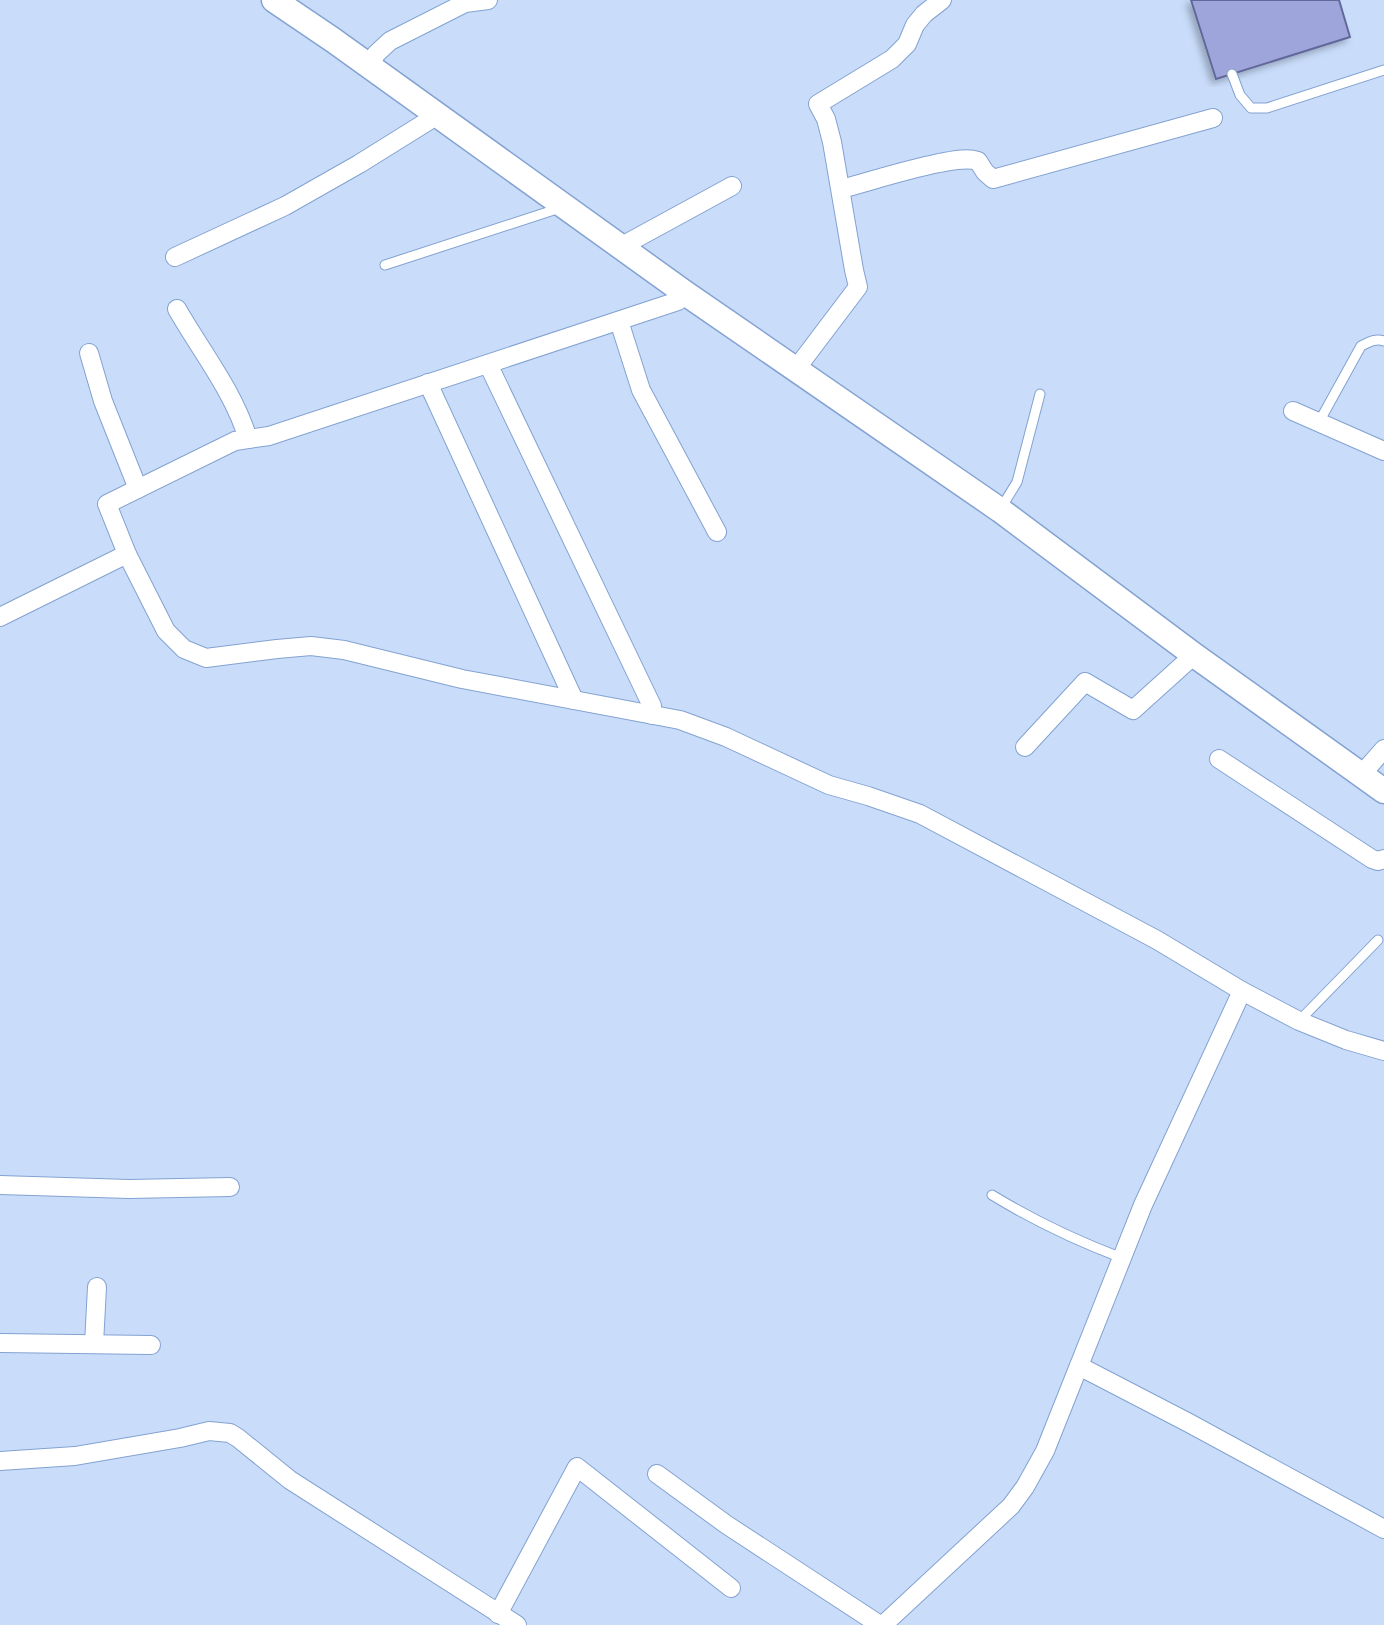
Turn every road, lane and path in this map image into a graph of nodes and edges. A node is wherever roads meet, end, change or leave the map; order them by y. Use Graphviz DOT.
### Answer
graph roads {
  1 [pos="274,0"];
  2 [pos="488,0"];
  3 [pos="942,0"];
  4 [pos="370,66"];
  5 [pos="1384,71"];
  6 [pos="1231,74"];
  7 [pos="435,113"];
  8 [pos="1213,118"];
  9 [pos="732,186"];
  10 [pos="841,189"];
  11 [pos="565,206"];
  12 [pos="622,247"];
  13 [pos="175,257"];
  14 [pos="385,265"];
  15 [pos="685,293"];
  16 [pos="177,309"];
  17 [pos="619,321"];
  18 [pos="1384,341"];
  19 [pos="89,353"];
  20 [pos="488,364"];
  21 [pos="796,369"];
  22 [pos="428,383"];
  23 [pos="1040,394"];
  24 [pos="1293,411"];
  25 [pos="1319,422"];
  26 [pos="248,439"];
  27 [pos="1384,451"];
  28 [pos="138,489"];
  29 [pos="1000,510"];
  30 [pos="717,532"];
  31 [pos="127,554"];
  32 [pos="0,617"];
  33 [pos="1194,655"];
  34 [pos="574,699"];
  35 [pos="652,715"];
  36 [pos="1026,747"];
  37 [pos="1384,749"];
  38 [pos="1219,758"];
  39 [pos="1362,774"];
  40 [pos="1384,790"];
  41 [pos="1384,859"];
  42 [pos="1378,940"];
  43 [pos="1242,991"];
  44 [pos="1299,1021"];
  45 [pos="1384,1051"];
  46 [pos="0,1185"];
  47 [pos="230,1187"];
  48 [pos="992,1195"];
  49 [pos="1122,1258"];
  50 [pos="97,1287"];
  51 [pos="0,1343"];
  52 [pos="94,1344"];
  53 [pos="151,1345"];
  54 [pos="1079,1366"];
  55 [pos="0,1461"];
  56 [pos="657,1474"];
  57 [pos="1384,1529"];
  58 [pos="730,1588"];
  59 [pos="498,1614"];
  60 [pos="517,1625"];
  61 [pos="881,1625"];
  1 -- 4 [label="street"];
  2 -- 4 [label="street"];
  3 -- 10 [label="street"];
  4 -- 7 [label="street"];
  5 -- 6 [label="lane"];
  7 -- 11 [label="street"];
  7 -- 13 [label="street"];
  8 -- 10 [label="street"];
  9 -- 12 [label="street"];
  10 -- 21 [label="street"];
  11 -- 12 [label="street"];
  11 -- 14 [label="lane"];
  12 -- 15 [label="street"];
  15 -- 17 [label="street"];
  15 -- 21 [label="street"];
  16 -- 26 [label="street"];
  17 -- 20 [label="street"];
  17 -- 30 [label="street"];
  18 -- 25 [label="lane"];
  19 -- 28 [label="street"];
  20 -- 22 [label="street"];
  20 -- 35 [label="street"];
  21 -- 29 [label="street"];
  22 -- 26 [label="street"];
  22 -- 34 [label="street"];
  23 -- 29 [label="lane"];
  24 -- 25 [label="street"];
  25 -- 27 [label="street"];
  26 -- 28 [label="street"];
  28 -- 31 [label="street"];
  29 -- 33 [label="street"];
  31 -- 32 [label="street"];
  31 -- 34 [label="street"];
  33 -- 36 [label="street"];
  33 -- 39 [label="street"];
  34 -- 35 [label="street"];
  35 -- 43 [label="street"];
  37 -- 39 [label="street"];
  38 -- 41 [label="street"];
  39 -- 40 [label="street"];
  42 -- 44 [label="lane"];
  43 -- 44 [label="street"];
  43 -- 49 [label="street"];
  44 -- 45 [label="street"];
  46 -- 47 [label="street"];
  48 -- 49 [label="lane"];
  49 -- 54 [label="street"];
  50 -- 52 [label="street"];
  51 -- 52 [label="street"];
  52 -- 53 [label="street"];
  54 -- 57 [label="street"];
  54 -- 61 [label="street"];
  55 -- 59 [label="street"];
  56 -- 61 [label="street"];
  58 -- 59 [label="street"];
  59 -- 60 [label="street"];
}
